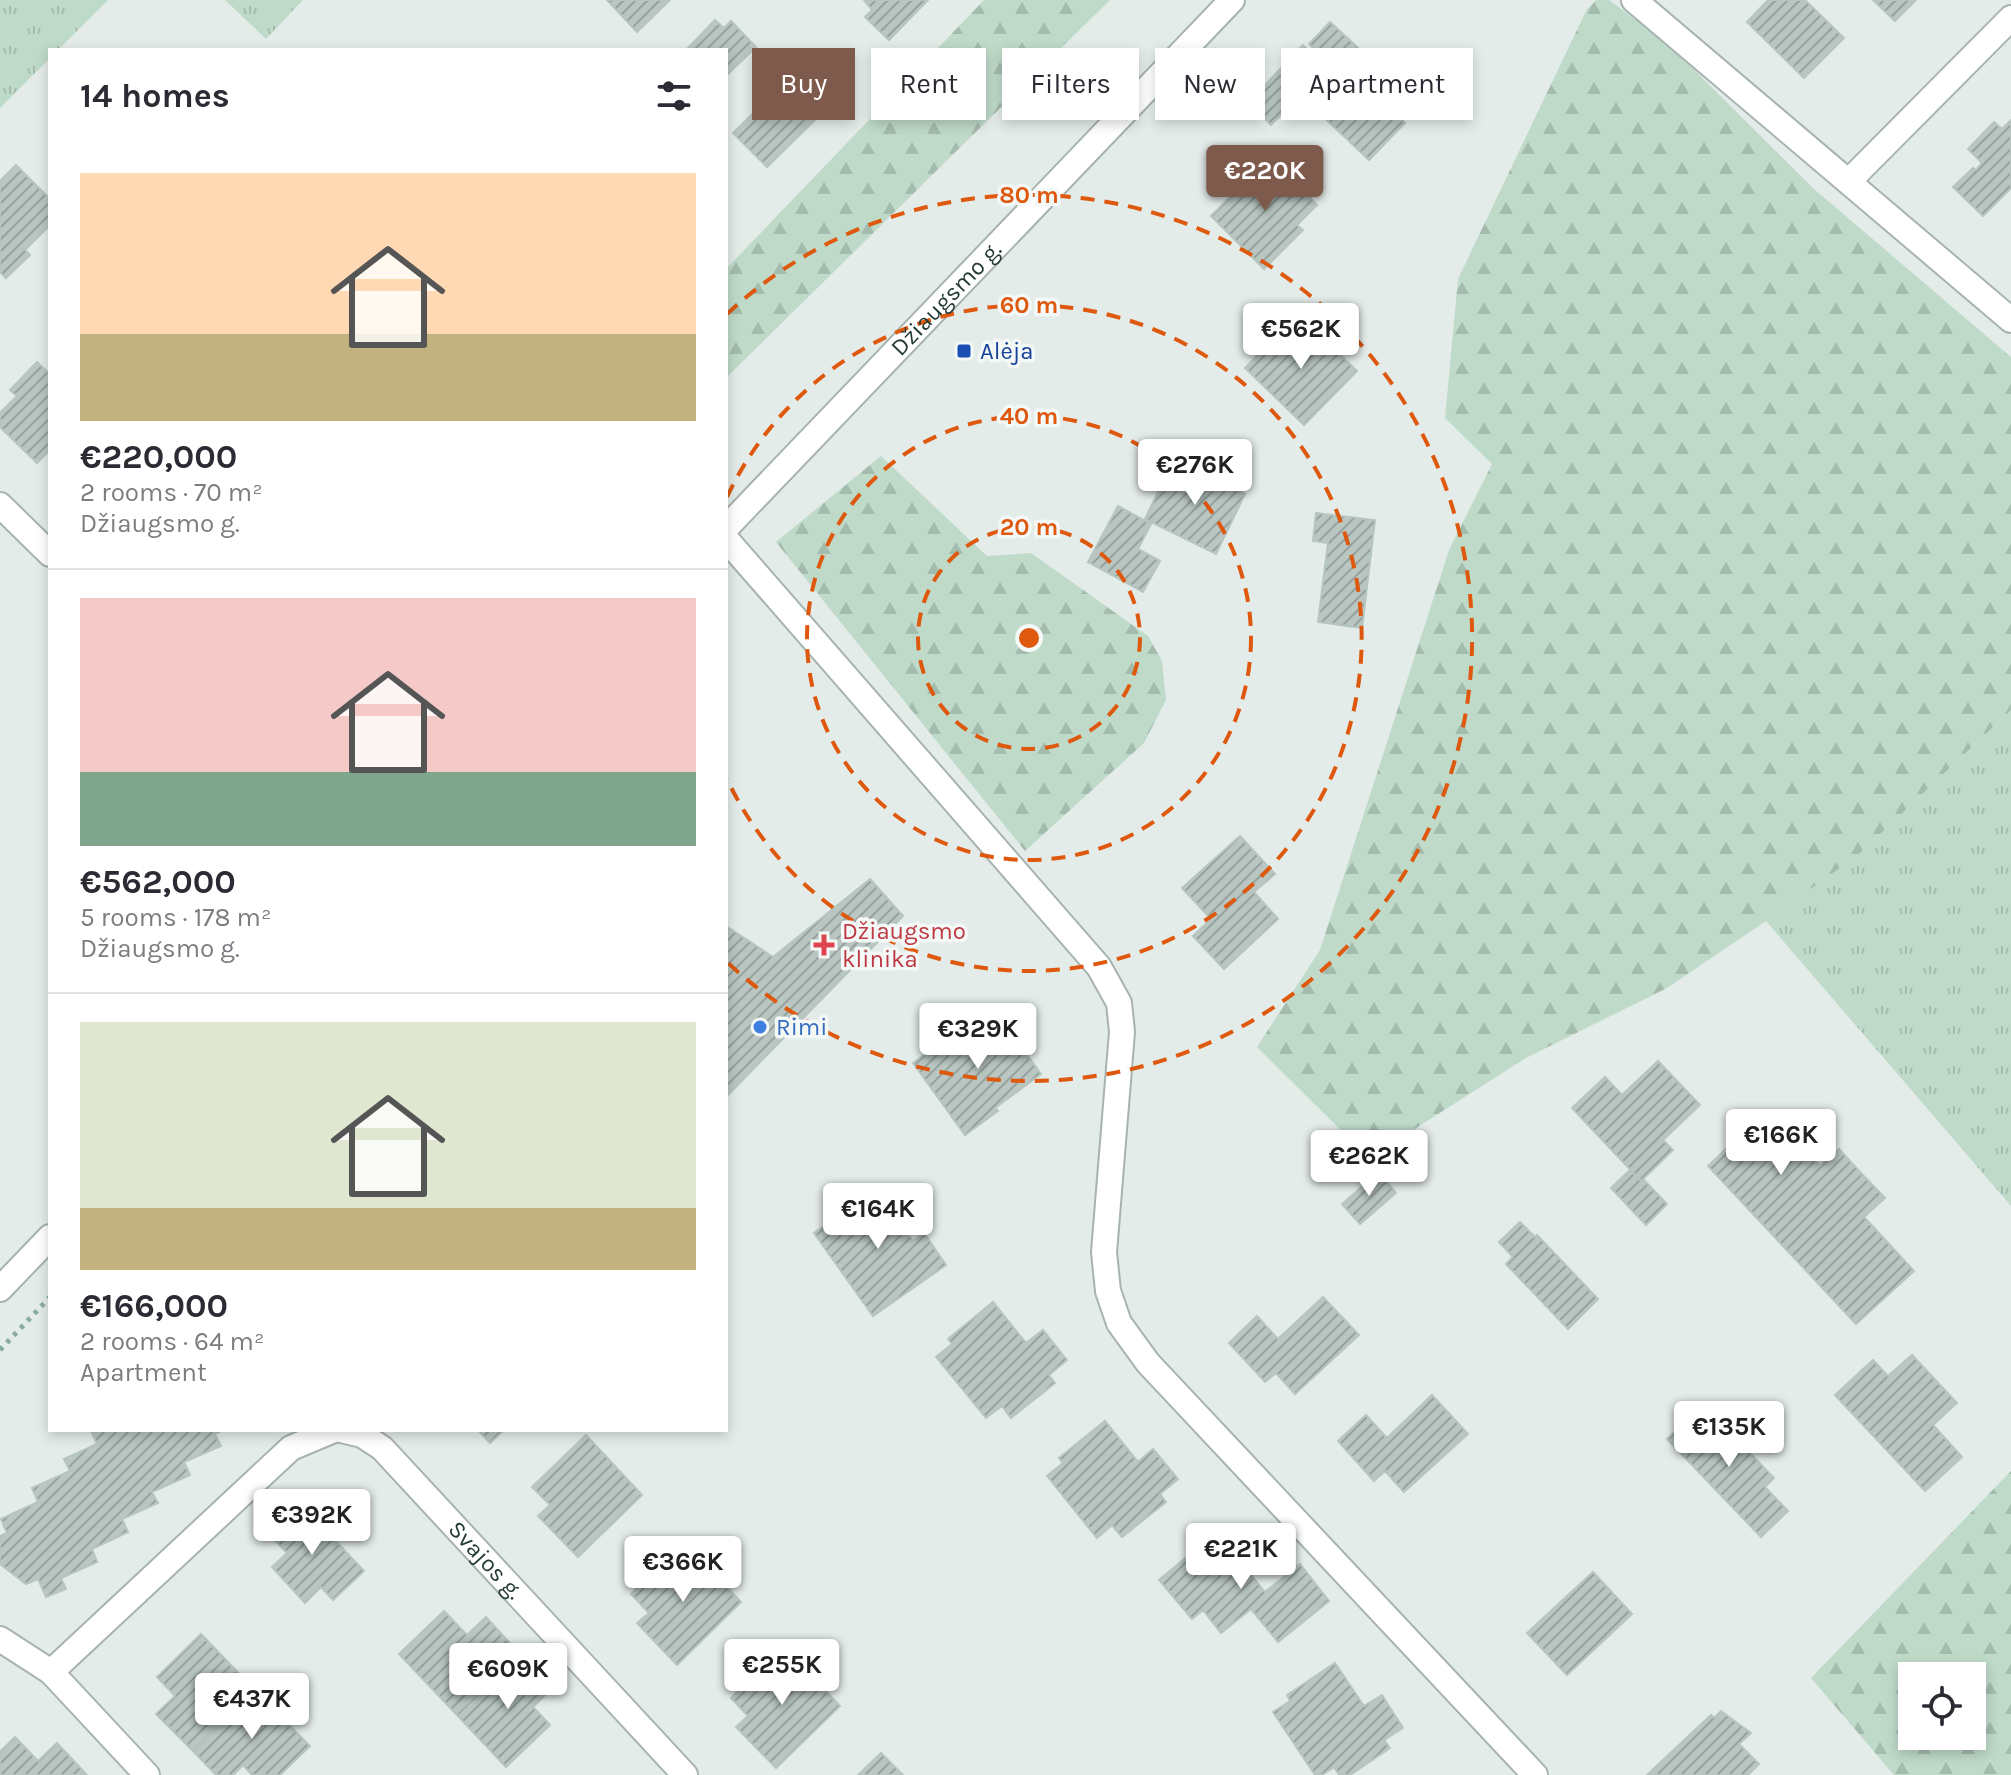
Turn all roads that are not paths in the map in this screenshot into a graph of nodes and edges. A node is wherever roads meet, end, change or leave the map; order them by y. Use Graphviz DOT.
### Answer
graph roads {
  1 [pos="1232,0"];
  2 [pos="1634,0"];
  3 [pos="2011,18"];
  4 [pos="1849,181"];
  5 [pos="2011,320"];
  6 [pos="0,505"];
  7 [pos="728,526"];
  8 [pos="728,541"];
  9 [pos="48,552"];
  10 [pos="48,1239"];
  11 [pos="0,1289"];
  12 [pos="329,1432"];
  13 [pos="349,1432"];
  14 [pos="0,1639"];
  15 [pos="51,1672"];
  16 [pos="147,1775"];
  17 [pos="685,1775"];
  18 [pos="1535,1775"];
  1 -- 7 [label="street, Džiaugsmo g."];
  2 -- 4 [label="street"];
  3 -- 4 [label="street"];
  4 -- 5 [label="street"];
  6 -- 9 [label="street"];
  8 -- 18 [label="street"];
  10 -- 11 [label="street"];
  12 -- 15 [label="street"];
  13 -- 17 [label="street, Svajos g."];
  14 -- 15 [label="street"];
  15 -- 16 [label="street"];
}
